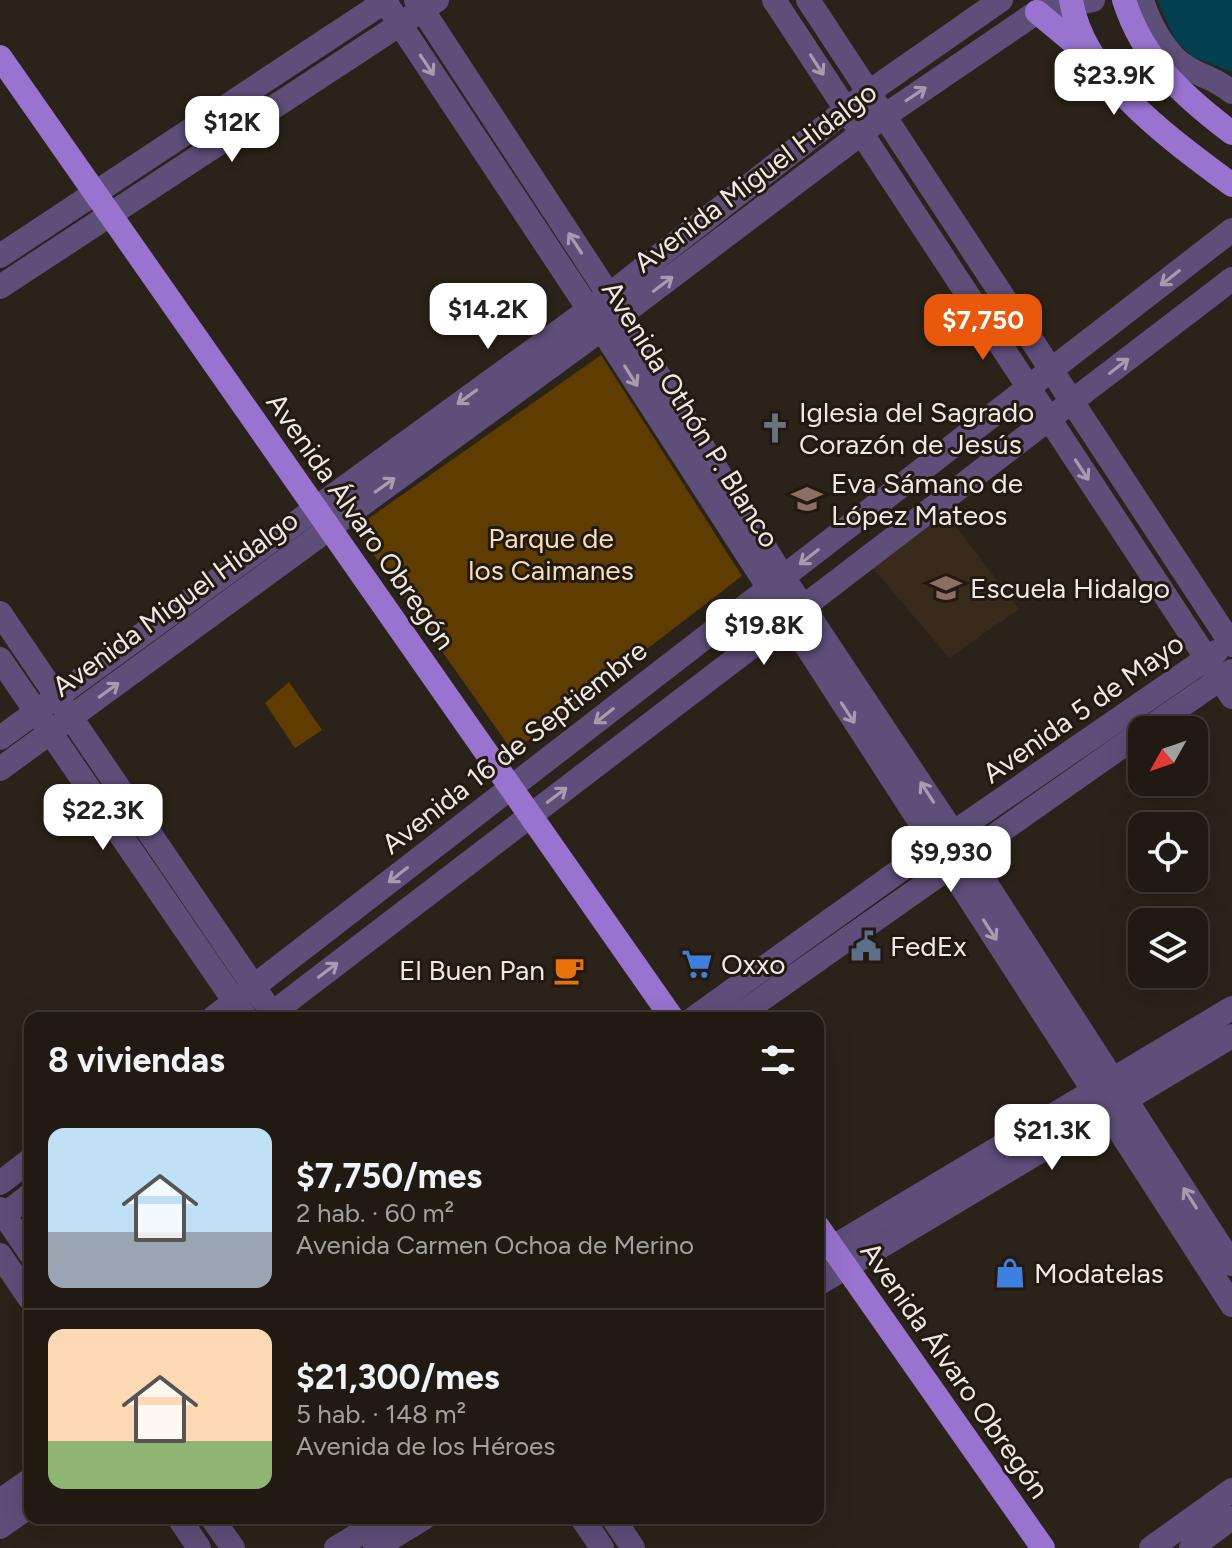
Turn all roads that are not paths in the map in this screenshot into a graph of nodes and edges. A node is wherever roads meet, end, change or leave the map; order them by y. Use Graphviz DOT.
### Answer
graph roads {
  1 [pos="386,0"];
  2 [pos="774,0"];
  3 [pos="808,0"];
  4 [pos="1001,0"];
  5 [pos="1124,0"];
  6 [pos="1142,0"];
  7 [pos="1079,1"];
  8 [pos="425,3"];
  9 [pos="1031,6"];
  10 [pos="400,24"];
  11 [pos="0,57"];
  12 [pos="1091,57"];
  13 [pos="869,92"];
  14 [pos="1232,92"];
  15 [pos="846,110"];
  16 [pos="883,117"];
  17 [pos="1232,133"];
  18 [pos="862,135"];
  19 [pos="1232,185"];
  20 [pos="95,193"];
  21 [pos="110,215"];
  22 [pos="1232,230"];
  23 [pos="0,256"];
  24 [pos="1232,279"];
  25 [pos="0,287"];
  26 [pos="605,311"];
  27 [pos="1051,370"];
  28 [pos="1029,388"];
  29 [pos="1073,401"];
  30 [pos="1049,420"];
  31 [pos="1136,498"];
  32 [pos="1111,515"];
  33 [pos="322,517"];
  34 [pos="775,584"];
  35 [pos="0,613"];
  36 [pos="796,613"];
  37 [pos="1232,643"];
  38 [pos="1205,658"];
  39 [pos="0,659"];
  40 [pos="1228,682"];
  41 [pos="57,698"];
  42 [pos="1170,716"];
  43 [pos="71,718"];
  44 [pos="43,722"];
  45 [pos="0,738"];
  46 [pos="1128,741"];
  47 [pos="0,769"];
  48 [pos="511,788"];
  49 [pos="530,815"];
  50 [pos="951,850"];
  51 [pos="245,1002"];
  52 [pos="1232,1008"];
  53 [pos="225,1012"];
  54 [pos="264,1012"];
  55 [pos="276,1012"];
  56 [pos="668,1012"];
  57 [pos="703,1012"];
  58 [pos="743,1012"];
  59 [pos="1232,1036"];
  60 [pos="1110,1095"];
  61 [pos="24,1165"];
  62 [pos="0,1183"];
  63 [pos="24,1199"];
  64 [pos="1,1214"];
  65 [pos="24,1245"];
  66 [pos="825,1251"];
  67 [pos="0,1255"];
  68 [pos="1232,1264"];
  69 [pos="847,1267"];
  70 [pos="824,1280"];
  71 [pos="24,1290"];
  72 [pos="1232,1305"];
  73 [pos="24,1484"];
  74 [pos="1232,1490"];
  75 [pos="0,1501"];
  76 [pos="24,1510"];
  77 [pos="1232,1518"];
  78 [pos="183,1524"];
  79 [pos="216,1524"];
  80 [pos="376,1524"];
  81 [pos="414,1524"];
  82 [pos="586,1524"];
  83 [pos="617,1524"];
  84 [pos="0,1527"];
  85 [pos="199,1548"];
  86 [pos="233,1548"];
  87 [pos="336,1548"];
  88 [pos="375,1548"];
  89 [pos="602,1548"];
  90 [pos="633,1548"];
  91 [pos="1043,1548"];
  92 [pos="1151,1548"];
  93 [pos="1191,1548"];
  1 -- 10 [label="street, Avenida Othón P. Blanco"];
  1 -- 20 [label="street"];
  2 -- 15 [label="street, one-way"];
  3 -- 13 [label="street"];
  4 -- 13 [label="street, Avenida Miguel Hidalgo"];
  5 -- 17 [label="main road"];
  6 -- 14 [label="street"];
  7 -- 9 [label="street, Avenida Miguel Hidalgo"];
  7 -- 12 [label="main road"];
  8 -- 10 [label="street"];
  26 -- 8 [label="street, Avenida Othón P. Blanco, one-way"];
  9 -- 12 [label="main road"];
  16 -- 9 [label="street, Avenida Miguel Hidalgo, one-way"];
  10 -- 21 [label="street"];
  10 -- 26 [label="street, Avenida Othón P. Blanco, one-way"];
  11 -- 20 [label="main road, Avenida Álvaro Obregón"];
  12 -- 19 [label="main road"];
  13 -- 15 [label="street, Avenida Miguel Hidalgo"];
  13 -- 16 [label="street"];
  15 -- 18 [label="street"];
  15 -- 26 [label="street, Avenida Miguel Hidalgo"];
  16 -- 18 [label="street, Avenida Miguel Hidalgo"];
  16 -- 27 [label="street"];
  26 -- 18 [label="street, Avenida Miguel Hidalgo, one-way"];
  18 -- 28 [label="street"];
  20 -- 21 [label="main road, Avenida Álvaro Obregón"];
  20 -- 23 [label="street"];
  21 -- 25 [label="street"];
  21 -- 33 [label="main road, Avenida Álvaro Obregón"];
  22 -- 27 [label="street, Avenida 16 de Septiembre, one-way"];
  29 -- 24 [label="street, one-way"];
  26 -- 33 [label="street, Avenida Miguel Hidalgo"];
  26 -- 34 [label="street, Avenida Othón P. Blanco"];
  27 -- 28 [label="street, Avenida 16 de Septiembre"];
  27 -- 29 [label="street"];
  28 -- 30 [label="street"];
  28 -- 34 [label="street, Avenida 16 de Septiembre, one-way"];
  29 -- 30 [label="street"];
  29 -- 31 [label="street"];
  30 -- 32 [label="street, one-way"];
  30 -- 36 [label="street"];
  31 -- 32 [label="street"];
  31 -- 37 [label="street"];
  32 -- 38 [label="street"];
  33 -- 41 [label="street, Avenida Miguel Hidalgo"];
  43 -- 33 [label="street, Avenida Miguel Hidalgo, one-way"];
  33 -- 48 [label="main road, Avenida Álvaro Obregón"];
  34 -- 36 [label="street, Avenida Othón P. Blanco"];
  34 -- 48 [label="street, Avenida 16 de Septiembre, one-way"];
  35 -- 41 [label="street"];
  49 -- 36 [label="street, one-way"];
  36 -- 50 [label="street, Avenida Othón P. Blanco"];
  37 -- 38 [label="street, Avenida 5 de Mayo"];
  38 -- 40 [label="street"];
  38 -- 50 [label="street, Avenida 5 de Mayo"];
  39 -- 44 [label="street"];
  40 -- 42 [label="street, Avenida 5 de Mayo"];
  41 -- 43 [label="street"];
  41 -- 44 [label="street, Avenida Miguel Hidalgo"];
  43 -- 44 [label="street, Avenida Miguel Hidalgo"];
  43 -- 51 [label="street"];
  44 -- 45 [label="street, Avenida Miguel Hidalgo"];
  44 -- 47 [label="street, Avenida Miguel Hidalgo"];
  44 -- 51 [label="street"];
  46 -- 50 [label="street, Avenida 5 de Mayo"];
  48 -- 49 [label="main road, Avenida Álvaro Obregón"];
  48 -- 51 [label="street, Avenida 16 de Septiembre, one-way"];
  55 -- 49 [label="street, one-way"];
  49 -- 56 [label="main road, Avenida Álvaro Obregón"];
  50 -- 57 [label="street, Avenida 5 de Mayo"];
  50 -- 58 [label="street, Avenida 5 de Mayo"];
  50 -- 60 [label="street, Avenida Othón P. Blanco"];
  51 -- 53 [label="street, Avenida 16 de Septiembre"];
  51 -- 54 [label="street"];
  52 -- 60 [label="street"];
  59 -- 60 [label="street"];
  60 -- 66 [label="street"];
  68 -- 60 [label="street, Avenida Othón P. Blanco, one-way"];
  60 -- 69 [label="street"];
  60 -- 72 [label="street, Avenida Othón P. Blanco"];
  61 -- 62 [label="street"];
  63 -- 64 [label="street"];
  64 -- 65 [label="street"];
  66 -- 69 [label="main road, Avenida Álvaro Obregón"];
  67 -- 71 [label="street"];
  69 -- 70 [label="street"];
  69 -- 91 [label="main road, Avenida Álvaro Obregón"];
  73 -- 75 [label="street"];
  74 -- 92 [label="street"];
  76 -- 84 [label="street"];
  77 -- 93 [label="street"];
  78 -- 85 [label="street"];
  79 -- 86 [label="street"];
  80 -- 87 [label="street"];
  81 -- 88 [label="street"];
  82 -- 89 [label="street"];
  83 -- 90 [label="street"];
}
